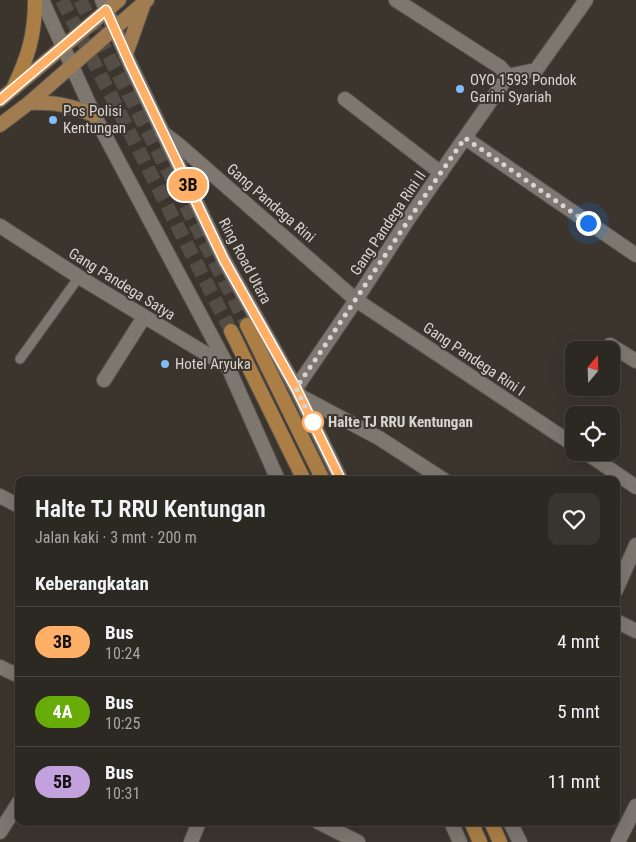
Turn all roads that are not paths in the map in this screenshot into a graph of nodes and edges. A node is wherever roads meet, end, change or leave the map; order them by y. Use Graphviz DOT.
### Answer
graph roads {
  1 [pos="35,0"];
  2 [pos="42,0"];
  3 [pos="119,0"];
  4 [pos="396,0"];
  5 [pos="586,0"];
  6 [pos="145,1"];
  7 [pos="104,5"];
  8 [pos="115,28"];
  9 [pos="63,46"];
  10 [pos="126,54"];
  11 [pos="71,66"];
  12 [pos="508,76"];
  13 [pos="13,89"];
  14 [pos="345,99"];
  15 [pos="0,100"];
  16 [pos="29,103"];
  17 [pos="94,115"];
  18 [pos="0,126"];
  19 [pos="162,132"];
  20 [pos="465,138"];
  21 [pos="441,173"];
  22 [pos="1,228"];
  23 [pos="636,255"];
  24 [pos="79,276"];
  25 [pos="356,300"];
  26 [pos="144,317"];
  27 [pos="247,325"];
  28 [pos="231,331"];
  29 [pos="620,352"];
  30 [pos="20,359"];
  31 [pos="636,361"];
  32 [pos="228,367"];
  33 [pos="104,380"];
  34 [pos="298,392"];
  35 [pos="565,439"];
  36 [pos="597,461"];
  37 [pos="273,476"];
  38 [pos="302,476"];
  39 [pos="321,476"];
  40 [pos="339,476"];
  41 [pos="438,476"];
  42 [pos="620,476"];
  43 [pos="620,476"];
  44 [pos="636,487"];
  45 [pos="0,496"];
  46 [pos="15,504"];
  47 [pos="636,545"];
  48 [pos="620,577"];
  49 [pos="620,623"];
  50 [pos="636,631"];
  51 [pos="0,667"];
  52 [pos="15,674"];
  53 [pos="636,806"];
  54 [pos="15,808"];
  55 [pos="197,826"];
  56 [pos="326,826"];
  57 [pos="453,826"];
  58 [pos="473,826"];
  59 [pos="493,826"];
  60 [pos="512,826"];
  61 [pos="0,832"];
  62 [pos="191,842"];
  63 [pos="358,842"];
  64 [pos="460,842"];
  65 [pos="480,842"];
  66 [pos="500,842"];
  67 [pos="520,842"];
  68 [pos="618,842"];
  1 -- 13 [label="highway"];
  2 -- 9 [label="street"];
  3 -- 7 [label="main road"];
  4 -- 12 [label="street"];
  5 -- 12 [label="street"];
  6 -- 8 [label="main road"];
  6 -- 10 [label="main road"];
  7 -- 8 [label="street, Ring Road Utara"];
  7 -- 9 [label="main road"];
  8 -- 10 [label="street, Ring Road Utara"];
  8 -- 11 [label="main road"];
  9 -- 11 [label="street"];
  9 -- 13 [label="main road"];
  10 -- 19 [label="street, Ring Road Utara"];
  11 -- 16 [label="main road"];
  11 -- 17 [label="street"];
  12 -- 20 [label="street, Gang Pandega Rini II"];
  13 -- 15 [label="main road"];
  14 -- 21 [label="street"];
  16 -- 17 [label="main road"];
  16 -- 18 [label="main road"];
  17 -- 32 [label="street"];
  19 -- 25 [label="street, Gang Pandega Rini"];
  19 -- 34 [label="street, Ring Road Utara"];
  20 -- 21 [label="street, Gang Pandega Rini II"];
  20 -- 23 [label="street"];
  21 -- 25 [label="street, Gang Pandega Rini II"];
  22 -- 24 [label="street, Gang Pandega Satya"];
  24 -- 26 [label="street, Gang Pandega Satya"];
  24 -- 30 [label="lane"];
  25 -- 34 [label="street, Gang Pandega Rini II"];
  25 -- 35 [label="street, Gang Pandega Rini I"];
  26 -- 32 [label="street, Gang Pandega Satya"];
  26 -- 33 [label="street"];
  27 -- 39 [label="highway"];
  28 -- 38 [label="highway"];
  29 -- 31 [label="street"];
  32 -- 37 [label="street"];
  34 -- 40 [label="street, Ring Road Utara"];
  34 -- 41 [label="street"];
  36 -- 42 [label="street"];
  43 -- 44 [label="street"];
  45 -- 46 [label="street"];
  47 -- 48 [label="street"];
  49 -- 50 [label="street"];
  51 -- 52 [label="street"];
  53 -- 68 [label="street"];
  54 -- 61 [label="street"];
  55 -- 62 [label="street"];
  56 -- 63 [label="street"];
  57 -- 64 [label="street"];
  58 -- 65 [label="highway"];
  59 -- 66 [label="highway"];
  60 -- 67 [label="street"];
}
